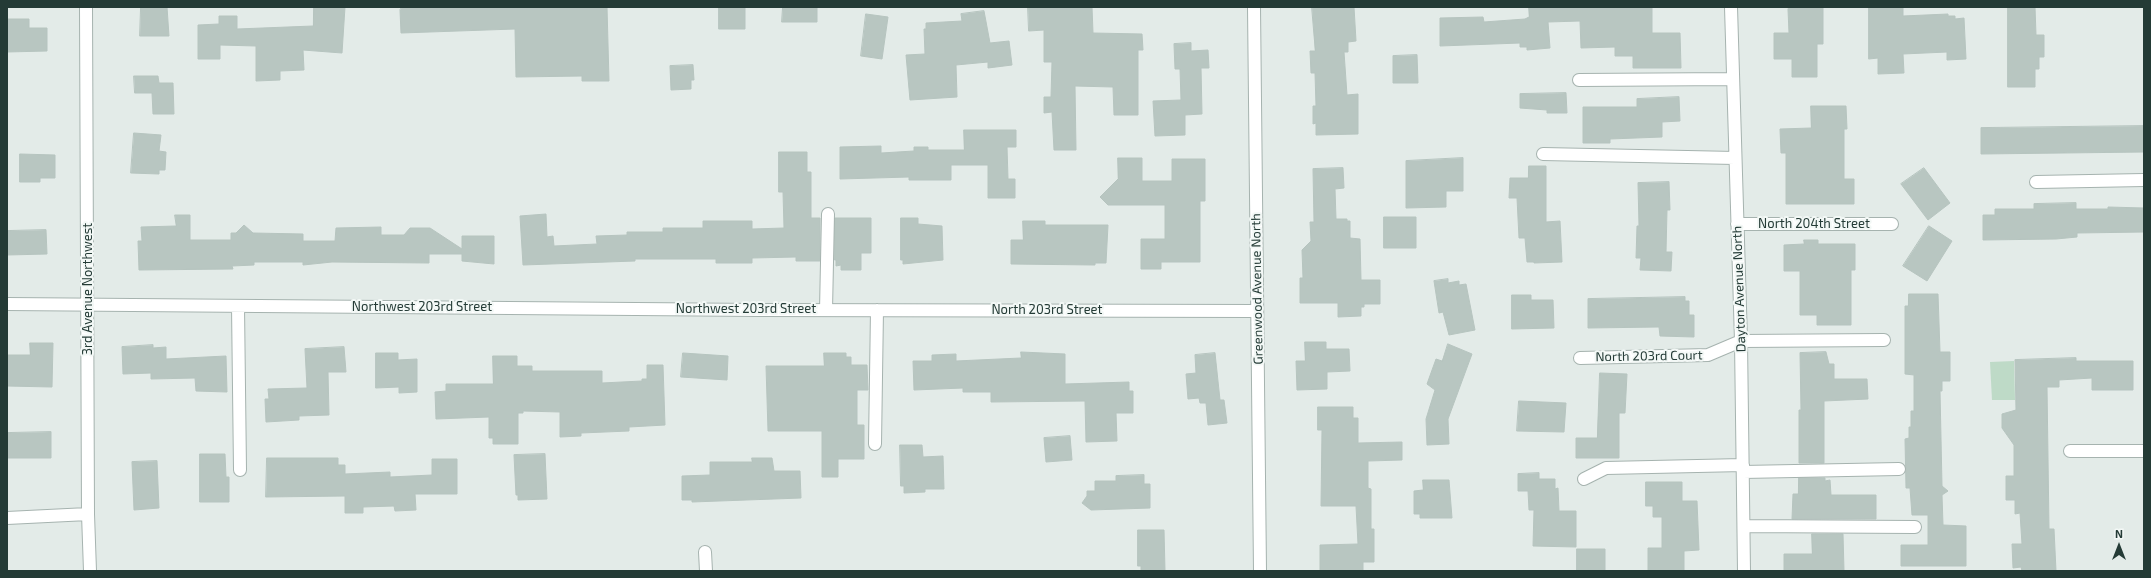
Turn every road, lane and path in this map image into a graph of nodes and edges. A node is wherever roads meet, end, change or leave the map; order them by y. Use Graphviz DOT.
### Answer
graph roads {
  1 [pos="86,7"];
  2 [pos="1254,7"];
  3 [pos="1731,7"];
  4 [pos="1733,78"];
  5 [pos="1579,80"];
  6 [pos="1543,154"];
  7 [pos="1735,158"];
  8 [pos="2144,180"];
  9 [pos="2036,182"];
  10 [pos="828,214"];
  11 [pos="1737,224"];
  12 [pos="1892,224"];
  13 [pos="7,304"];
  14 [pos="88,304"];
  15 [pos="238,306"];
  16 [pos="832,310"];
  17 [pos="876,310"];
  18 [pos="1256,311"];
  19 [pos="1884,340"];
  20 [pos="1741,341"];
  21 [pos="1580,358"];
  22 [pos="875,444"];
  23 [pos="2070,451"];
  24 [pos="2144,451"];
  25 [pos="1743,469"];
  26 [pos="1899,469"];
  27 [pos="240,470"];
  28 [pos="1584,480"];
  29 [pos="88,514"];
  30 [pos="7,518"];
  31 [pos="1744,526"];
  32 [pos="1915,527"];
  33 [pos="705,552"];
  34 [pos="90,571"];
  35 [pos="706,571"];
  36 [pos="1260,571"];
  37 [pos="1744,571"];
  1 -- 14 [label="street, 3rd Avenue Northwest"];
  2 -- 18 [label="street, Greenwood Avenue North"];
  3 -- 4 [label="street, Dayton Avenue North"];
  4 -- 5 [label="street"];
  4 -- 7 [label="street, Dayton Avenue North"];
  6 -- 7 [label="street"];
  7 -- 11 [label="street, Dayton Avenue North"];
  8 -- 9 [label="street"];
  10 -- 16 [label="street"];
  11 -- 12 [label="street, North 204th Street"];
  11 -- 20 [label="street, Dayton Avenue North"];
  13 -- 14 [label="street, Northwest 203rd Street"];
  14 -- 15 [label="street, Northwest 203rd Street"];
  14 -- 29 [label="street, 3rd Avenue Northwest"];
  15 -- 16 [label="street, Northwest 203rd Street"];
  15 -- 27 [label="street"];
  16 -- 17 [label="street, North 203rd Street"];
  17 -- 18 [label="street, North 203rd Street"];
  17 -- 22 [label="street"];
  18 -- 36 [label="street, Greenwood Avenue North"];
  19 -- 20 [label="street, North 203rd Court"];
  20 -- 21 [label="street, North 203rd Court"];
  20 -- 25 [label="street, Dayton Avenue North"];
  23 -- 24 [label="street"];
  25 -- 26 [label="street"];
  25 -- 28 [label="street"];
  25 -- 31 [label="street, Dayton Avenue North"];
  29 -- 30 [label="street"];
  29 -- 34 [label="street, 3rd Avenue Northwest"];
  31 -- 32 [label="street"];
  31 -- 37 [label="street, Dayton Avenue North"];
  33 -- 35 [label="street"];
}
